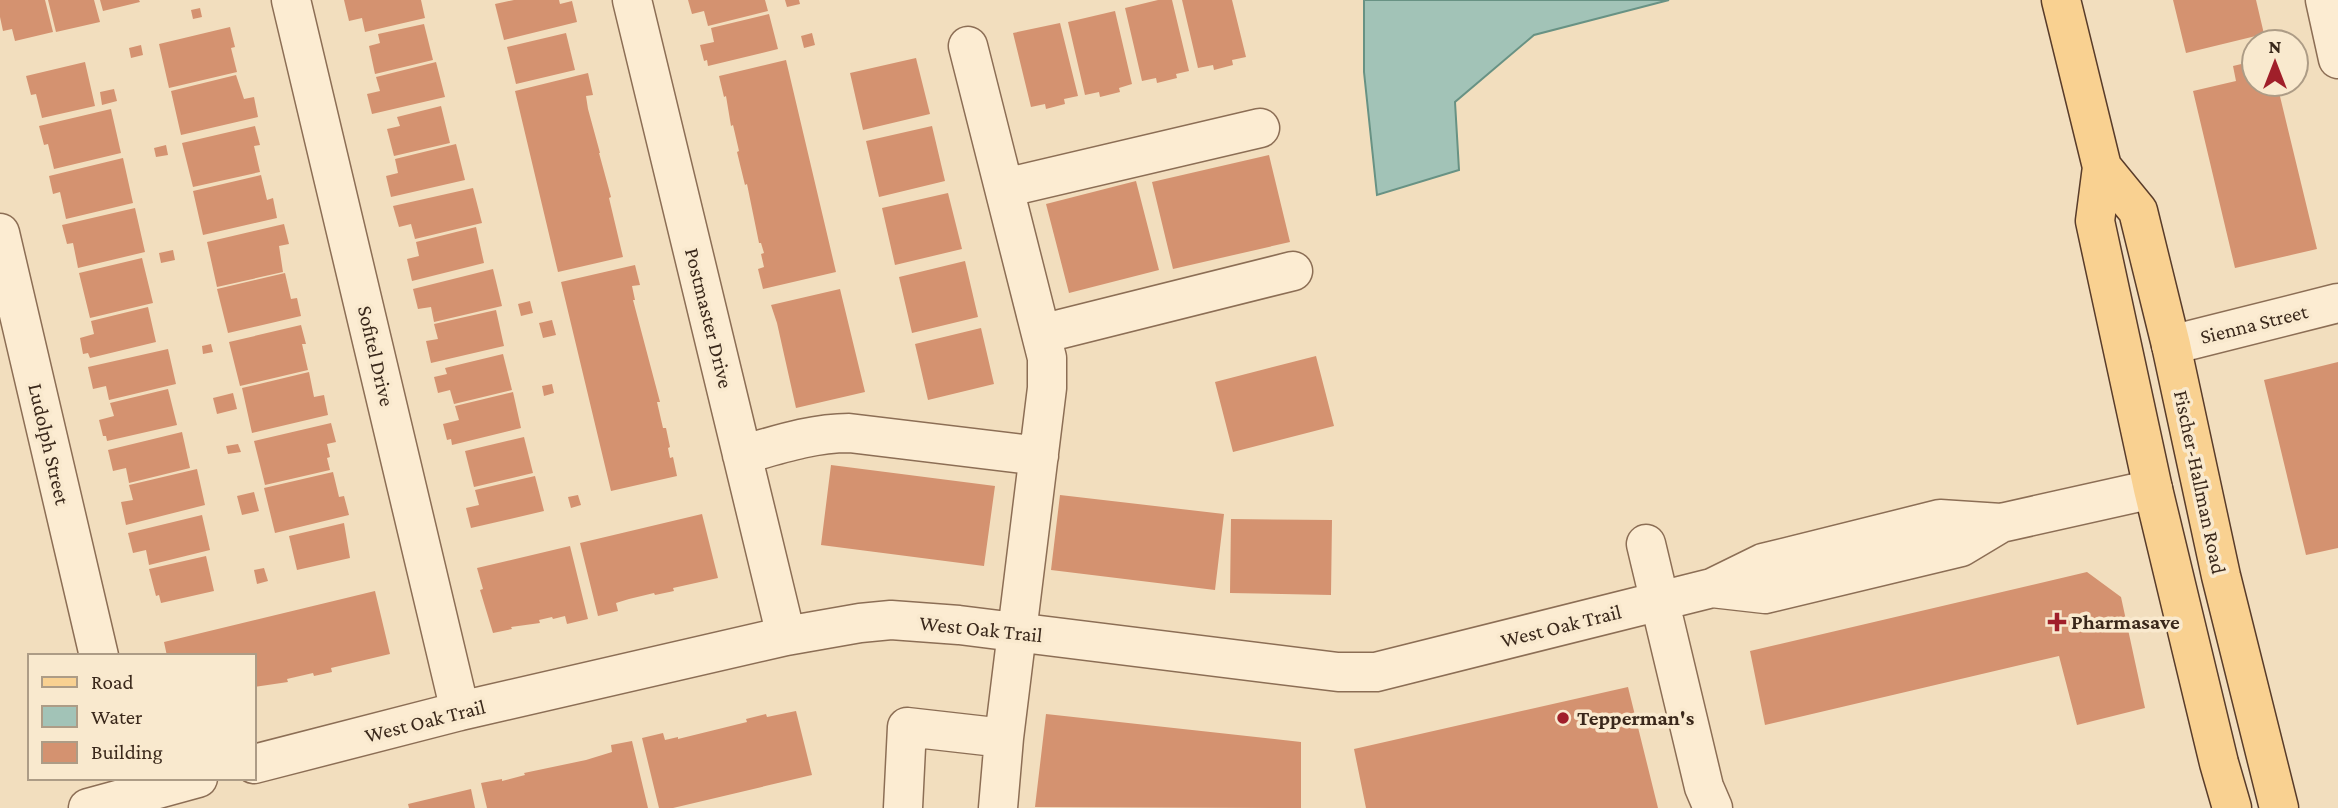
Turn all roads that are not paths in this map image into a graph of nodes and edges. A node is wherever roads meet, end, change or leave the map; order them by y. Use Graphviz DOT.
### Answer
graph roads {
  1 [pos="291,0"];
  2 [pos="632,0"];
  3 [pos="2061,0"];
  4 [pos="2325,0"];
  5 [pos="968,46"];
  6 [pos="2338,59"];
  7 [pos="1260,128"];
  8 [pos="2102,167"];
  9 [pos="1004,188"];
  10 [pos="0,233"];
  11 [pos="1293,271"];
  12 [pos="2338,303"];
  13 [pos="1041,334"];
  14 [pos="2171,345"];
  15 [pos="742,455"];
  16 [pos="1039,456"];
  17 [pos="2153,489"];
  18 [pos="1646,544"];
  19 [pos="2221,576"];
  20 [pos="1661,601"];
  21 [pos="1017,632"];
  22 [pos="786,636"];
  23 [pos="99,654"];
  24 [pos="460,711"];
  25 [pos="1004,738"];
  26 [pos="256,763"];
  27 [pos="190,780"];
  28 [pos="131,794"];
  29 [pos="88,808"];
  30 [pos="903,808"];
  31 [pos="998,808"];
  32 [pos="1713,808"];
  33 [pos="2232,808"];
  34 [pos="2279,808"];
  1 -- 24 [label="street, Sofitel Drive"];
  2 -- 15 [label="street, Postmaster Drive"];
  3 -- 8 [label="main road, Fischer-Hallman Road"];
  4 -- 6 [label="street"];
  5 -- 9 [label="street"];
  7 -- 9 [label="street"];
  8 -- 14 [label="main road, Fischer-Hallman Road"];
  8 -- 17 [label="main road, Fischer-Hallman Road"];
  9 -- 13 [label="street"];
  10 -- 23 [label="street, Ludolph Street"];
  11 -- 13 [label="street"];
  12 -- 14 [label="street, Sienna Street"];
  13 -- 16 [label="street"];
  14 -- 19 [label="main road, Fischer-Hallman Road"];
  15 -- 16 [label="street"];
  15 -- 22 [label="street, Postmaster Drive"];
  16 -- 21 [label="street"];
  17 -- 19 [label="main road"];
  17 -- 20 [label="street, West Oak Trail"];
  17 -- 33 [label="main road, Fischer-Hallman Road"];
  18 -- 20 [label="street"];
  19 -- 34 [label="main road, Fischer-Hallman Road"];
  20 -- 21 [label="street, West Oak Trail"];
  20 -- 32 [label="street"];
  21 -- 22 [label="street, West Oak Trail"];
  21 -- 25 [label="street"];
  22 -- 24 [label="street, West Oak Trail"];
  24 -- 26 [label="street, West Oak Trail"];
  25 -- 30 [label="street"];
  25 -- 31 [label="street"];
  27 -- 28 [label="street"];
  28 -- 29 [label="street"];
}
